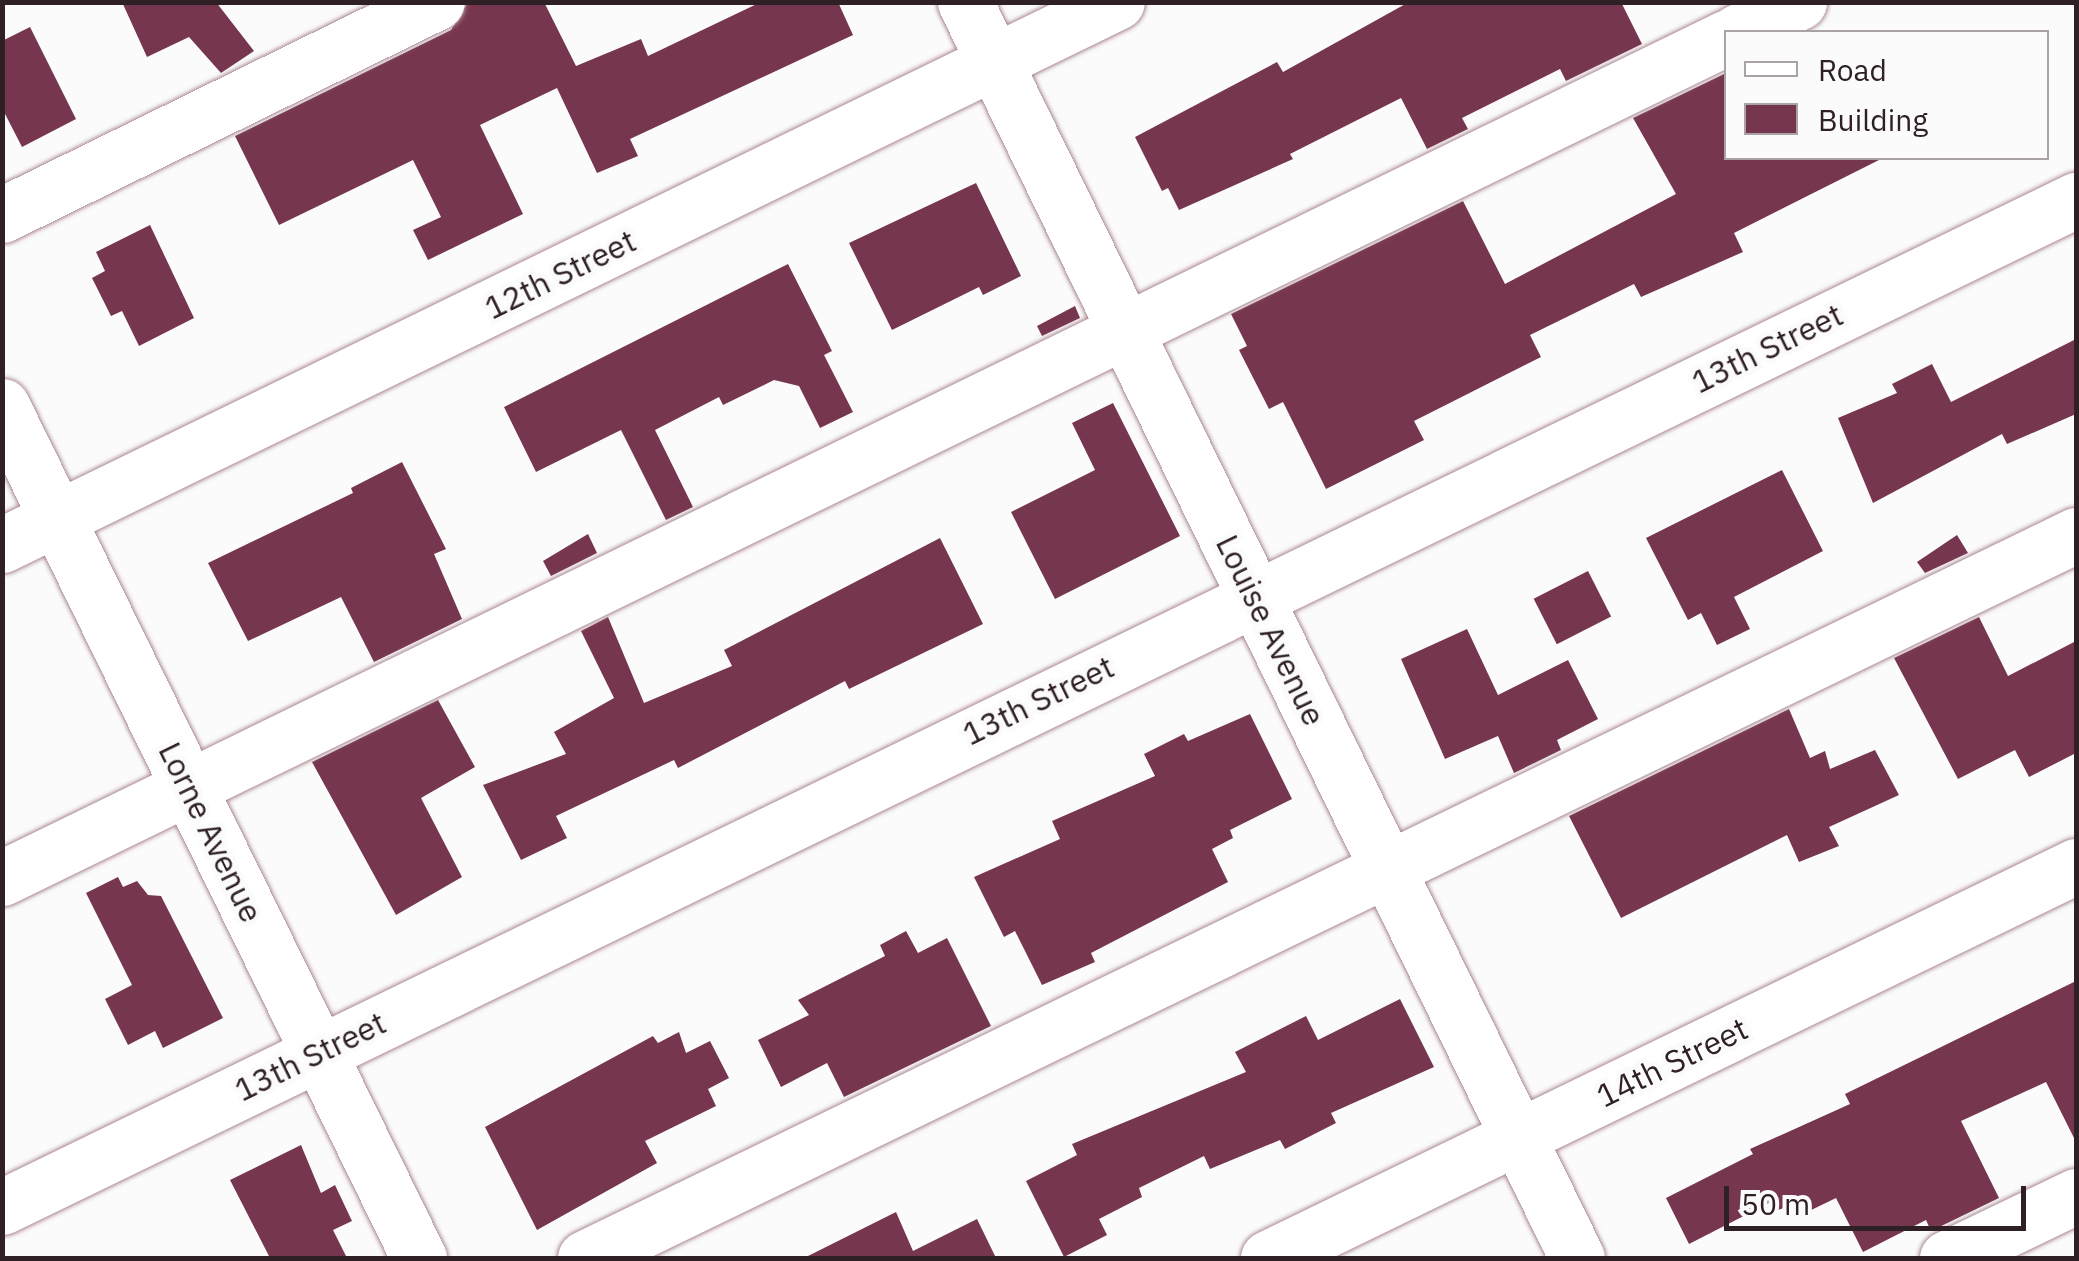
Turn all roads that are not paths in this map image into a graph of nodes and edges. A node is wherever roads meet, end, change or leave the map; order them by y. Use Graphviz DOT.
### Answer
graph roads {
  1 [pos="437,2"];
  2 [pos="964,2"];
  3 [pos="1116,2"];
  4 [pos="1799,2"];
  5 [pos="1742,30"];
  6 [pos="1724,39"];
  7 [pos="994,62"];
  8 [pos="2076,200"];
  9 [pos="2,215"];
  10 [pos="1125,331"];
  11 [pos="2,406"];
  12 [pos="58,519"];
  13 [pos="2076,535"];
  14 [pos="2,545"];
  15 [pos="1254,595"];
  16 [pos="189,787"];
  17 [pos="2076,866"];
  18 [pos="1387,869"];
  19 [pos="2,878"];
  20 [pos="318,1052"];
  21 [pos="1518,1137"];
  22 [pos="2076,1196"];
  23 [pos="2,1207"];
  24 [pos="418,1258"];
  25 [pos="586,1258"];
  26 [pos="1268,1258"];
  27 [pos="1577,1258"];
  28 [pos="1947,1258"];
  1 -- 9 [label="street"];
  2 -- 7 [label="street, Louise Avenue"];
  3 -- 7 [label="street, 12th Street"];
  4 -- 5 [label="street"];
  6 -- 10 [label="street"];
  7 -- 10 [label="street, Louise Avenue"];
  7 -- 12 [label="street, 12th Street"];
  8 -- 15 [label="street, 13th Street"];
  10 -- 15 [label="street, Louise Avenue"];
  10 -- 16 [label="street"];
  11 -- 12 [label="street, Lorne Avenue"];
  12 -- 14 [label="street, 12th Street"];
  12 -- 16 [label="street, Lorne Avenue"];
  13 -- 18 [label="street"];
  15 -- 18 [label="street, Louise Avenue"];
  15 -- 20 [label="street, 13th Street"];
  16 -- 19 [label="street"];
  16 -- 20 [label="street, Lorne Avenue"];
  17 -- 21 [label="street, 14th Street"];
  18 -- 21 [label="street, Louise Avenue"];
  18 -- 25 [label="street"];
  20 -- 23 [label="street, 13th Street"];
  20 -- 24 [label="street, Lorne Avenue"];
  21 -- 26 [label="street, 14th Street"];
  21 -- 27 [label="street, Louise Avenue"];
  22 -- 28 [label="street"];
}
